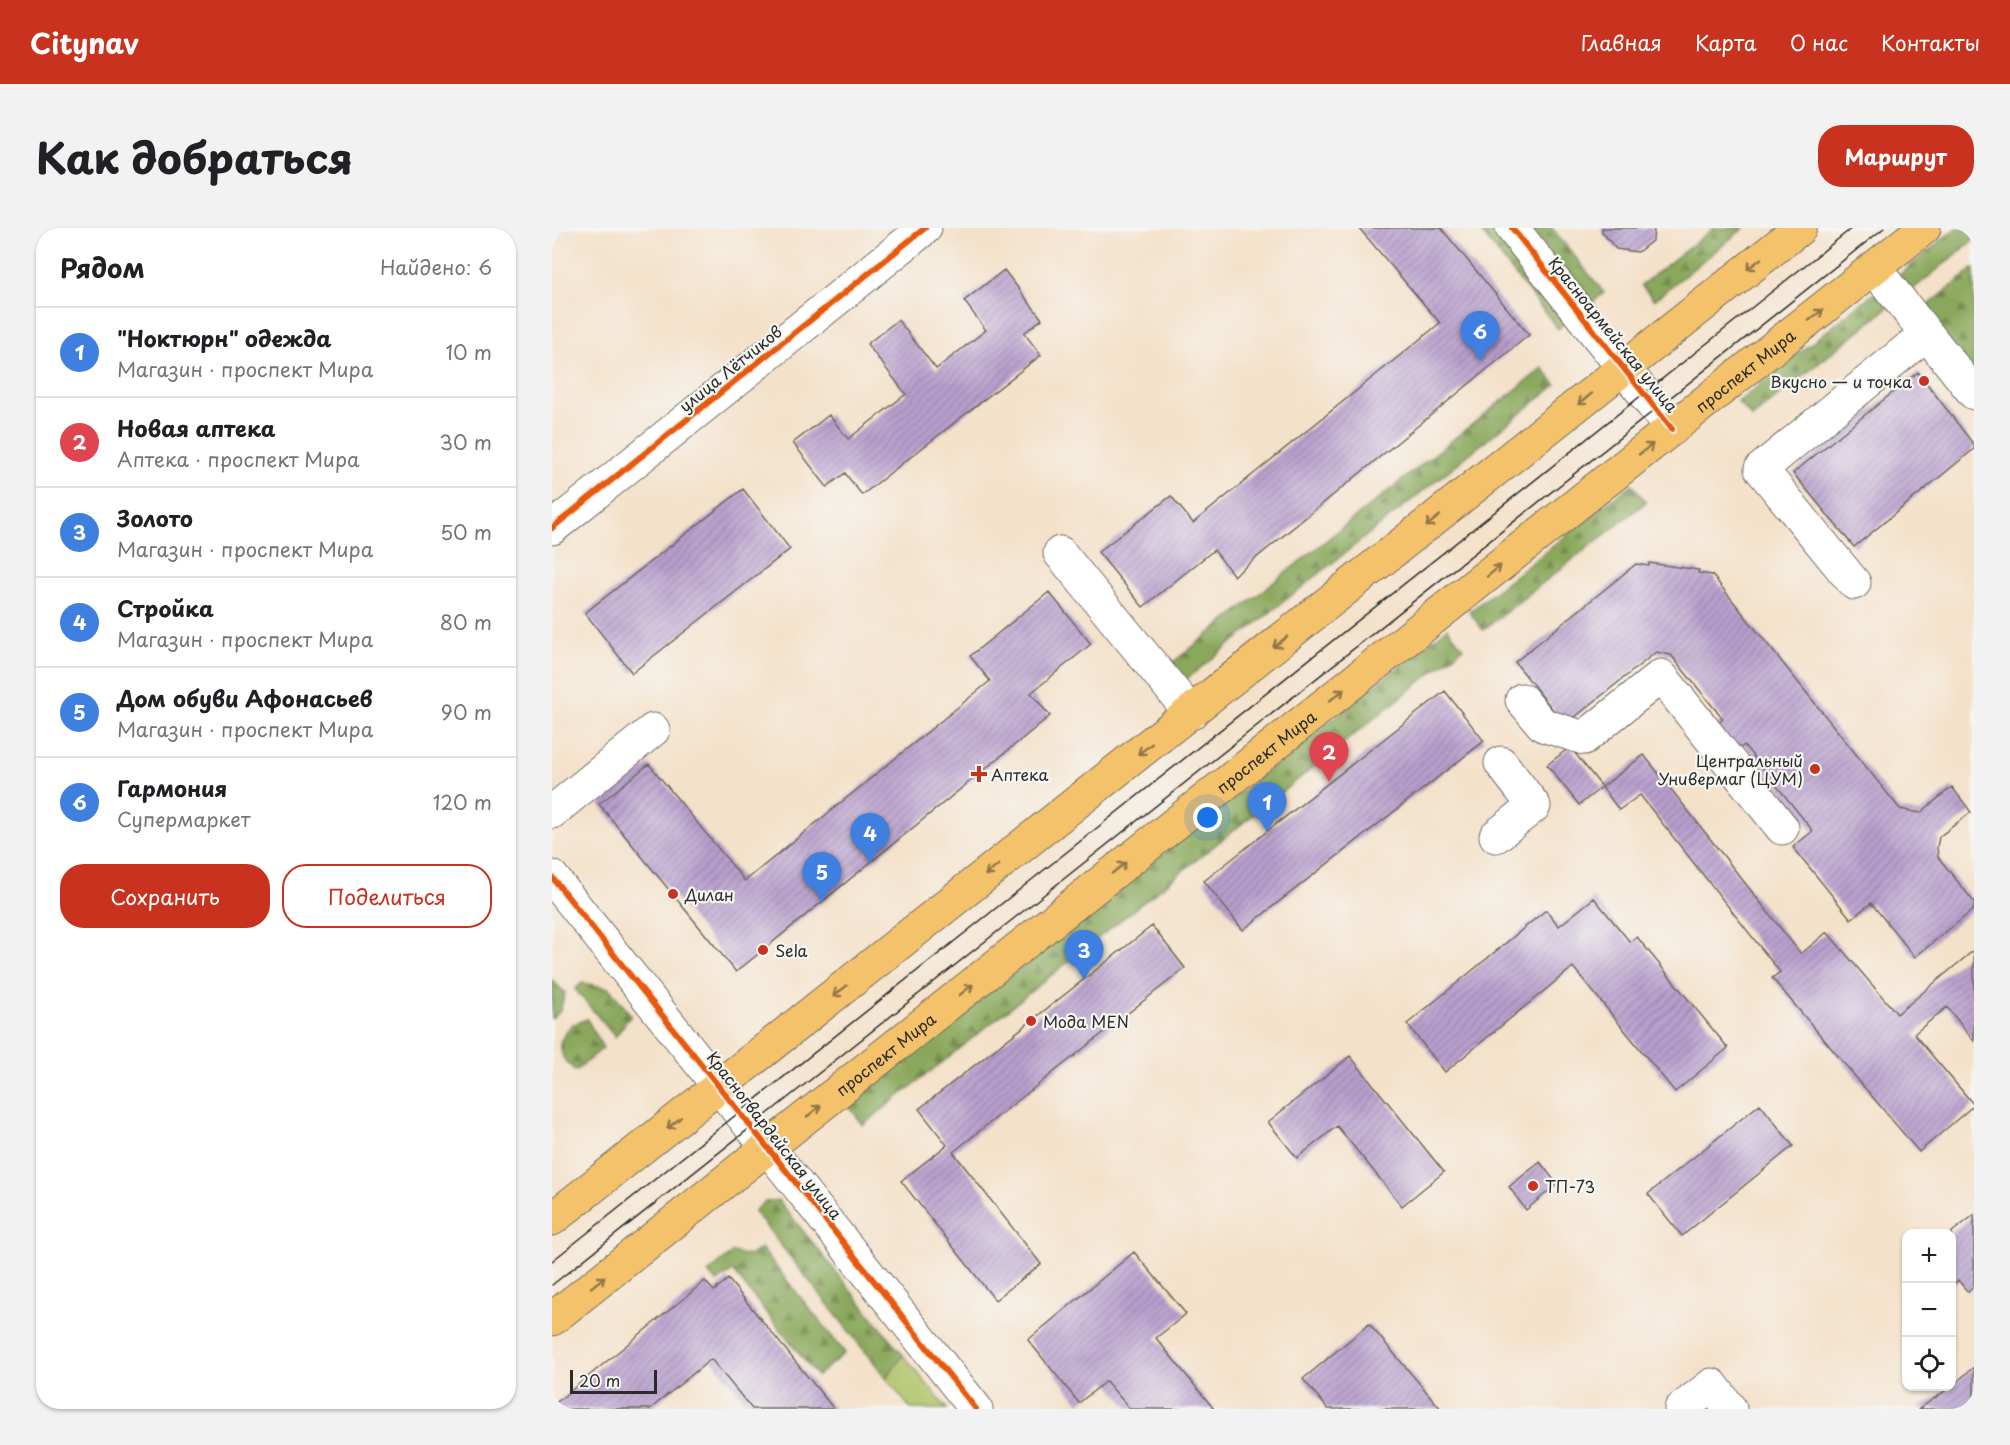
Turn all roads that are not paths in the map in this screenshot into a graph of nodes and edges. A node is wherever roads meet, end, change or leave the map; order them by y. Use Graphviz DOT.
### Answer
graph roads {
  1 [pos="925,228"];
  2 [pos="1512,228"];
  3 [pos="1800,228"];
  4 [pos="1924,228"];
  5 [pos="1874,268"];
  6 [pos="1926,334"];
  7 [pos="1623,368"];
  8 [pos="1974,393"];
  9 [pos="1672,429"];
  10 [pos="552,528"];
  11 [pos="1060,553"];
  12 [pos="1854,583"];
  13 [pos="1522,700"];
  14 [pos="1191,712"];
  15 [pos="653,729"];
  16 [pos="1501,763"];
  17 [pos="552,813"];
  18 [pos="1782,828"];
  19 [pos="1496,836"];
  20 [pos="552,877"];
  21 [pos="719,1086"];
  22 [pos="768,1147"];
  23 [pos="552,1220"];
  24 [pos="552,1319"];
  25 [pos="976,1409"];
  26 [pos="1681,1409"];
  27 [pos="1730,1409"];
  1 -- 10 [label="street, улица Лётчиков"];
  2 -- 7 [label="street, Красноармейская улица"];
  3 -- 7 [label="main road, one-way"];
  4 -- 5 [label="main road, проспект Мира"];
  5 -- 6 [label="street"];
  9 -- 5 [label="main road, проспект Мира, one-way"];
  6 -- 8 [label="street"];
  6 -- 12 [label="street"];
  7 -- 9 [label="street, Красноармейская улица"];
  7 -- 14 [label="main road, one-way"];
  22 -- 9 [label="main road, проспект Мира, one-way"];
  11 -- 14 [label="street"];
  13 -- 18 [label="street"];
  14 -- 21 [label="main road, one-way"];
  15 -- 17 [label="street"];
  16 -- 19 [label="street"];
  20 -- 21 [label="street, Красногвардейская улица"];
  21 -- 22 [label="street, Красногвардейская улица"];
  21 -- 23 [label="main road, one-way"];
  24 -- 22 [label="main road, проспект Мира, one-way"];
  22 -- 25 [label="street, Красногвардейская улица"];
  26 -- 27 [label="street"];
}
